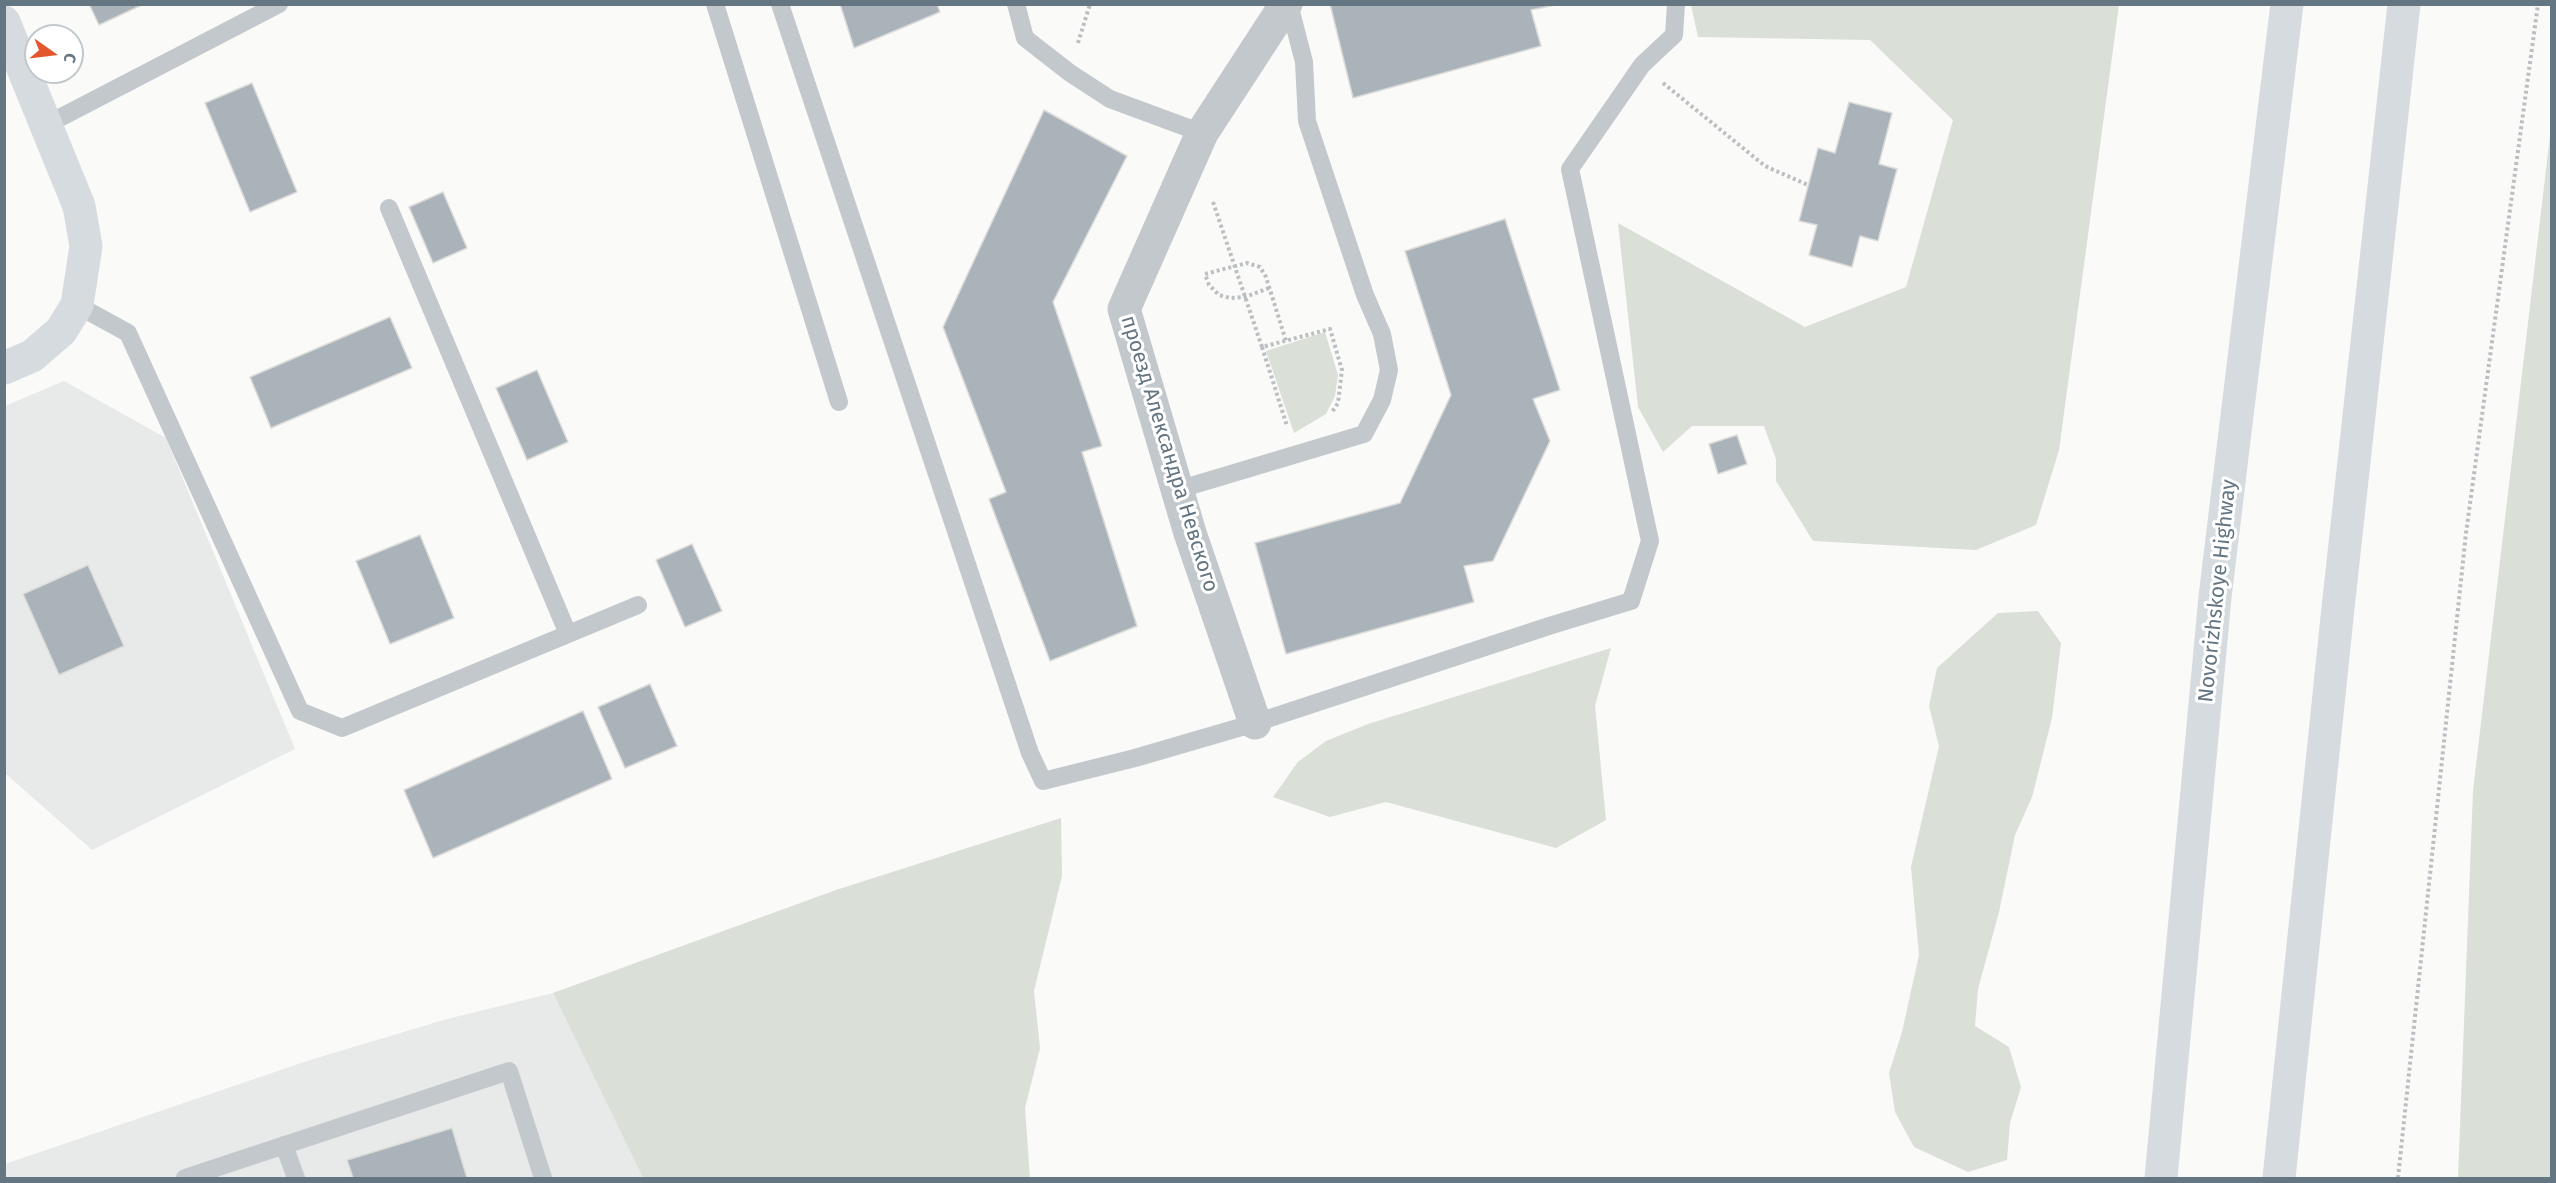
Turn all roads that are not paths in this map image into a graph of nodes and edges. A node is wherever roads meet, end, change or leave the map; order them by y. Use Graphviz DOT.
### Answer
graph roads {
  1 [pos="279,4"];
  2 [pos="715,4"];
  3 [pos="780,4"];
  4 [pos="1016,4"];
  5 [pos="1287,4"];
  6 [pos="1676,4"];
  7 [pos="2287,4"];
  8 [pos="2404,4"];
  9 [pos="4,22"];
  10 [pos="46,125"];
  11 [pos="1202,133"];
  12 [pos="389,208"];
  13 [pos="77,305"];
  14 [pos="4,368"];
  15 [pos="839,402"];
  16 [pos="1177,490"];
  17 [pos="638,605"];
  18 [pos="568,634"];
  19 [pos="1255,723"];
  20 [pos="284,1145"];
  21 [pos="185,1179"];
  22 [pos="296,1179"];
  23 [pos="543,1179"];
  24 [pos="2161,1179"];
  25 [pos="2279,1179"];
  1 -- 10 [label="lane"];
  2 -- 15 [label="lane"];
  3 -- 19 [label="lane"];
  4 -- 11 [label="lane"];
  5 -- 11 [label="street, проезд Александра Невского"];
  5 -- 16 [label="lane"];
  6 -- 19 [label="lane"];
  7 -- 24 [label="main road, Novorizhskoye Highway"];
  8 -- 25 [label="main road"];
  9 -- 10 [label="main road"];
  10 -- 13 [label="main road"];
  11 -- 16 [label="street, проезд Александра Невского"];
  12 -- 18 [label="lane"];
  13 -- 14 [label="main road"];
  13 -- 18 [label="lane"];
  16 -- 19 [label="street, проезд Александра Невского"];
  17 -- 18 [label="lane"];
  20 -- 21 [label="lane"];
  20 -- 22 [label="lane"];
  20 -- 23 [label="lane"];
}
